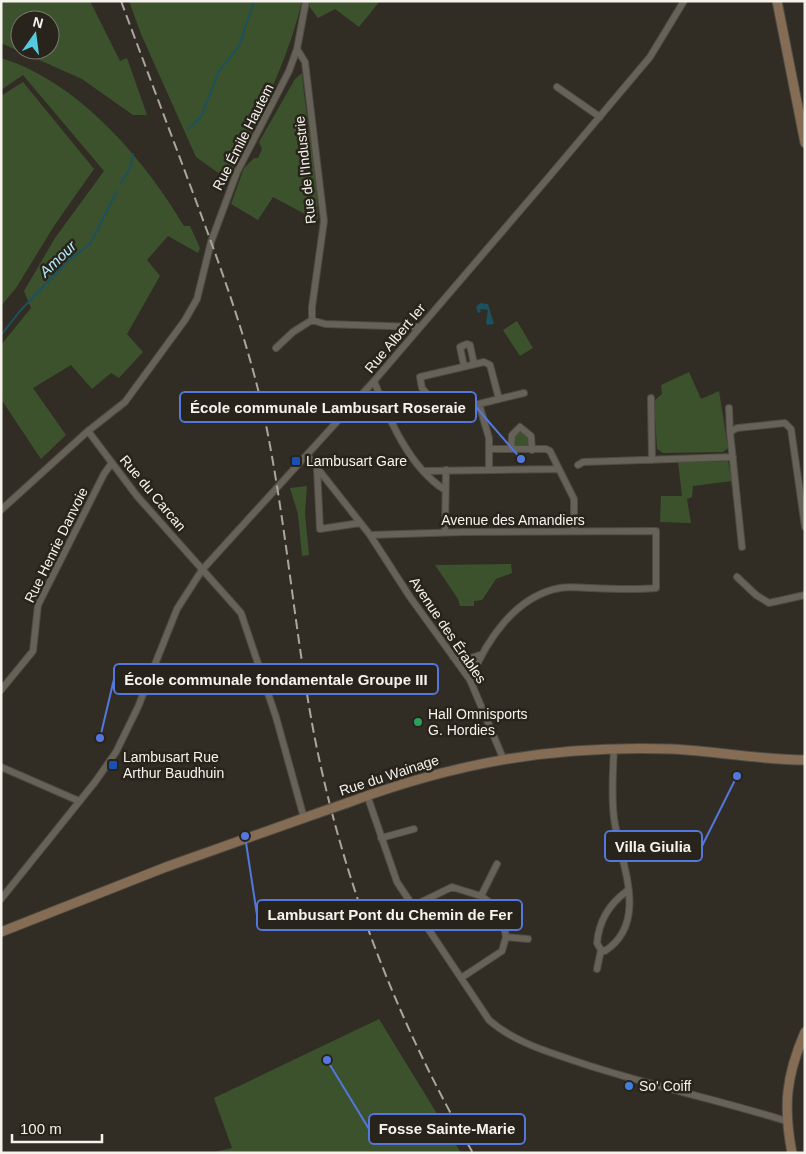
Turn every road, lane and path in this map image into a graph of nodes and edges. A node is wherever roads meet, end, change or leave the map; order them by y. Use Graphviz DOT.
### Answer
graph roads {
  1 [pos="306,1"];
  2 [pos="684,1"];
  3 [pos="777,1"];
  4 [pos="297,49"];
  5 [pos="557,87"];
  6 [pos="600,116"];
  7 [pos="805,144"];
  8 [pos="312,320"];
  9 [pos="420,327"];
  10 [pos="276,348"];
  11 [pos="474,364"];
  12 [pos="464,366"];
  13 [pos="374,381"];
  14 [pos="524,393"];
  15 [pos="651,398"];
  16 [pos="499,399"];
  17 [pos="479,404"];
  18 [pos="729,408"];
  19 [pos="88,431"];
  20 [pos="730,432"];
  21 [pos="489,450"];
  22 [pos="511,450"];
  23 [pos="532,450"];
  24 [pos="307,455"];
  25 [pos="733,457"];
  26 [pos="652,460"];
  27 [pos="112,464"];
  28 [pos="578,465"];
  29 [pos="316,467"];
  30 [pos="446,470"];
  31 [pos="489,470"];
  32 [pos="558,470"];
  33 [pos="425,471"];
  34 [pos="445,490"];
  35 [pos="1,510"];
  36 [pos="360,523"];
  37 [pos="805,527"];
  38 [pos="445,532"];
  39 [pos="574,532"];
  40 [pos="370,535"];
  41 [pos="742,547"];
  42 [pos="202,570"];
  43 [pos="738,578"];
  44 [pos="805,595"];
  45 [pos="480,655"];
  46 [pos="453,657"];
  47 [pos="470,680"];
  48 [pos="1,690"];
  49 [pos="614,748"];
  50 [pos="503,758"];
  51 [pos="805,760"];
  52 [pos="1,767"];
  53 [pos="367,795"];
  54 [pos="80,801"];
  55 [pos="304,818"];
  56 [pos="414,829"];
  57 [pos="381,838"];
  58 [pos="497,864"];
  59 [pos="627,891"];
  60 [pos="481,896"];
  61 [pos="1,899"];
  62 [pos="412,907"];
  63 [pos="1,932"];
  64 [pos="506,937"];
  65 [pos="528,939"];
  66 [pos="601,950"];
  67 [pos="597,969"];
  68 [pos="461,978"];
  69 [pos="805,1032"];
  70 [pos="786,1121"];
  71 [pos="792,1153"];
  1 -- 4 [label="street, Rue Émile Hautem"];
  2 -- 6 [label="street, Rue Albert Ier"];
  3 -- 7 [label="main road"];
  4 -- 8 [label="street, Rue de l'Industrie"];
  4 -- 19 [label="street, Rue Émile Hautem"];
  5 -- 6 [label="street"];
  6 -- 9 [label="street, Rue Albert Ier"];
  8 -- 9 [label="street"];
  8 -- 10 [label="street"];
  9 -- 13 [label="street, Rue Albert Ier"];
  11 -- 12 [label="street"];
  11 -- 12 [label="street"];
  11 -- 16 [label="street"];
  12 -- 17 [label="street"];
  13 -- 24 [label="street, Rue Albert Ier"];
  13 -- 33 [label="street"];
  14 -- 16 [label="street"];
  15 -- 26 [label="street"];
  16 -- 17 [label="street"];
  17 -- 21 [label="street"];
  18 -- 20 [label="street"];
  19 -- 27 [label="street, Rue du Carcan"];
  19 -- 35 [label="street, Rue Émile Hautem"];
  20 -- 25 [label="street"];
  20 -- 37 [label="street"];
  21 -- 22 [label="street"];
  21 -- 31 [label="street"];
  22 -- 23 [label="street"];
  22 -- 23 [label="street"];
  23 -- 32 [label="street"];
  24 -- 29 [label="street, Avenue des Érables"];
  24 -- 42 [label="street, Rue Albert Ier"];
  25 -- 26 [label="street"];
  25 -- 41 [label="street"];
  26 -- 28 [label="street"];
  27 -- 42 [label="street, Rue du Carcan"];
  27 -- 48 [label="street, Rue Henrie Danvoie"];
  29 -- 36 [label="street, Avenue des Érables"];
  29 -- 36 [label="street"];
  30 -- 31 [label="street"];
  30 -- 33 [label="street"];
  30 -- 34 [label="street"];
  31 -- 32 [label="street"];
  32 -- 39 [label="street"];
  33 -- 34 [label="street"];
  34 -- 38 [label="street"];
  36 -- 40 [label="street, Avenue des Érables"];
  38 -- 39 [label="street, Avenue des Amandiers"];
  38 -- 40 [label="street, Avenue des Amandiers"];
  39 -- 45 [label="street, Avenue des Amandiers"];
  40 -- 46 [label="street, Avenue des Érables"];
  42 -- 54 [label="street, Rue Albert Ier"];
  42 -- 55 [label="street, Rue du Carcan"];
  43 -- 44 [label="street"];
  45 -- 46 [label="street"];
  45 -- 47 [label="street"];
  46 -- 47 [label="street, Avenue des Érables"];
  47 -- 50 [label="street, Avenue des Érables"];
  49 -- 50 [label="main road, Rue du Wainage"];
  49 -- 51 [label="main road, Rue du Wainage"];
  49 -- 59 [label="street"];
  50 -- 53 [label="main road, Rue du Wainage"];
  52 -- 54 [label="street"];
  53 -- 55 [label="main road, Rue du Wainage, bridge"];
  53 -- 57 [label="street"];
  54 -- 61 [label="street, Rue Albert Ier"];
  55 -- 63 [label="main road, Rue du Wainage"];
  56 -- 57 [label="street"];
  57 -- 62 [label="street"];
  58 -- 60 [label="street"];
  59 -- 66 [label="street"];
  59 -- 66 [label="street"];
  60 -- 62 [label="street"];
  60 -- 64 [label="street"];
  62 -- 68 [label="street"];
  64 -- 65 [label="street"];
  64 -- 68 [label="street"];
  66 -- 67 [label="street"];
  68 -- 70 [label="street"];
  69 -- 70 [label="main road"];
  70 -- 71 [label="main road"];
}
